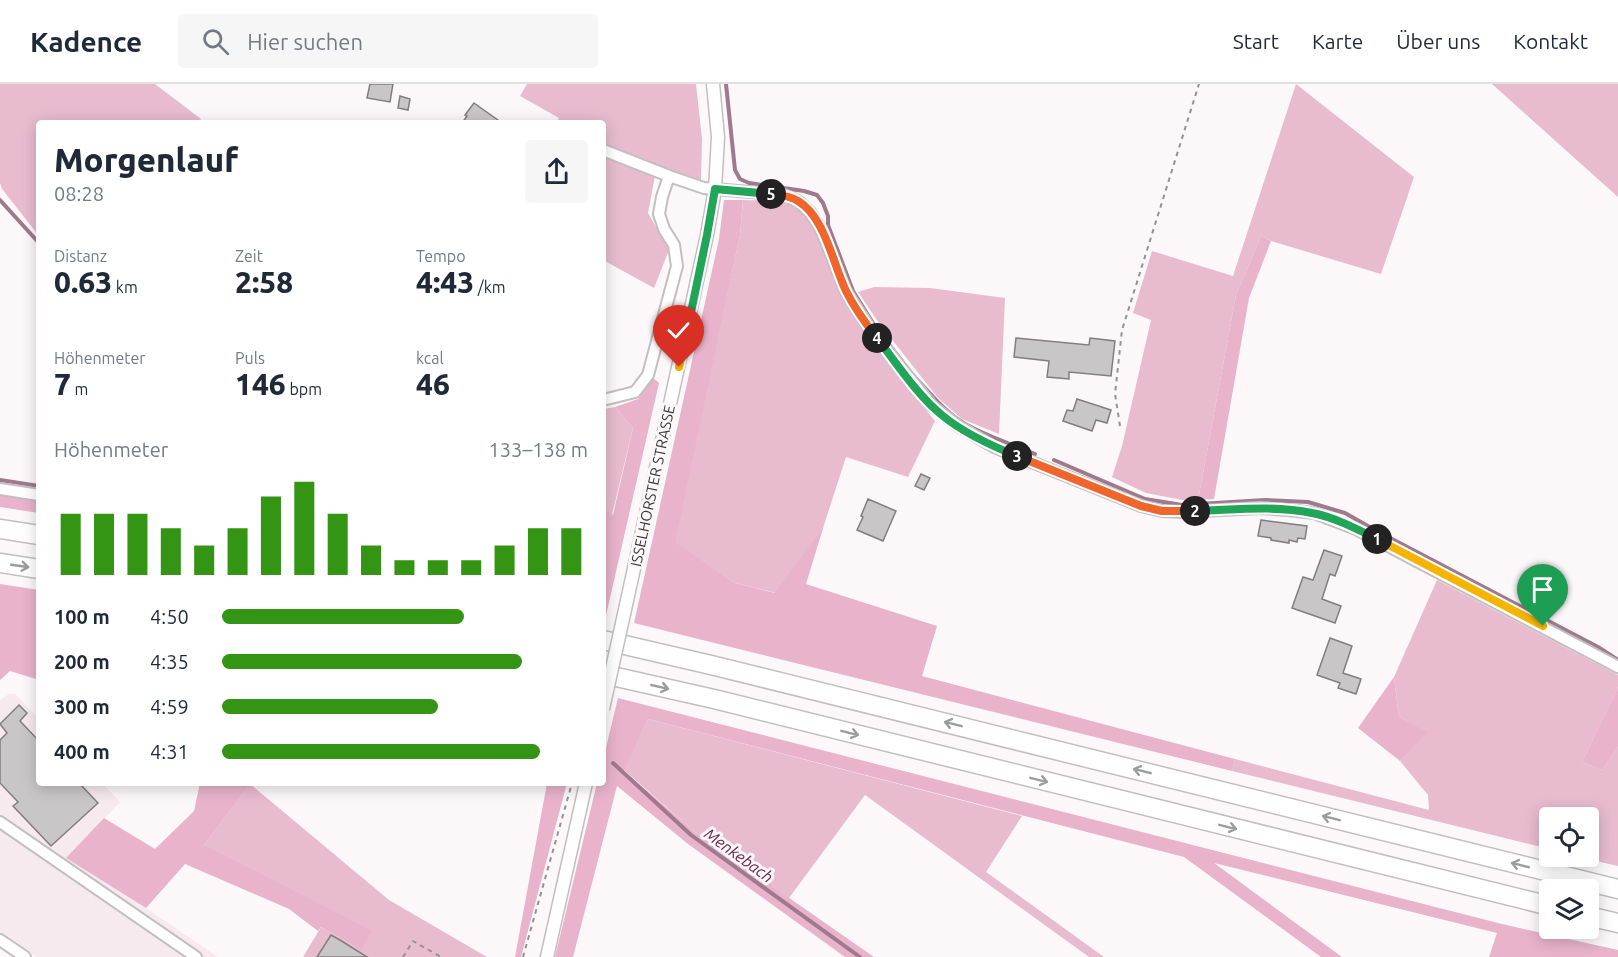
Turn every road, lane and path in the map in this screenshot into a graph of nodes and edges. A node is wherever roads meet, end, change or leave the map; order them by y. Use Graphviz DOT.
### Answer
graph roads {
  1 [pos="714,84"];
  2 [pos="1199,84"];
  3 [pos="606,151"];
  4 [pos="669,176"];
  5 [pos="715,189"];
  6 [pos="606,399"];
  7 [pos="1120,426"];
  8 [pos="0,489"];
  9 [pos="36,495"];
  10 [pos="0,529"];
  11 [pos="36,535"];
  12 [pos="0,563"];
  13 [pos="36,569"];
  14 [pos="606,641"];
  15 [pos="1618,667"];
  16 [pos="606,675"];
  17 [pos="606,694"];
  18 [pos="571,786"];
  19 [pos="585,786"];
  20 [pos="0,822"];
  21 [pos="1618,889"];
  22 [pos="1539,903"];
  23 [pos="1599,919"];
  24 [pos="1618,923"];
  25 [pos="0,940"];
  26 [pos="404,956"];
  27 [pos="25,957"];
  28 [pos="196,957"];
  29 [pos="409,957"];
  30 [pos="441,957"];
  31 [pos="523,957"];
  32 [pos="547,957"];
  1 -- 5 [label="street, ISSELHORSTER STRASSE"];
  2 -- 7 [label="path"];
  3 -- 4 [label="street"];
  4 -- 5 [label="street"];
  4 -- 6 [label="street"];
  5 -- 15 [label="street"];
  5 -- 17 [label="street, ISSELHORSTER STRASSE, bridge"];
  8 -- 9 [label="street"];
  10 -- 11 [label="highway"];
  12 -- 13 [label="highway, one-way"];
  21 -- 14 [label="highway, one-way"];
  16 -- 22 [label="highway, one-way"];
  18 -- 31 [label="path"];
  19 -- 32 [label="street"];
  20 -- 28 [label="street"];
  23 -- 24 [label="highway"];
  25 -- 27 [label="street"];
  26 -- 29 [label="path"];
  26 -- 30 [label="path"];
}
